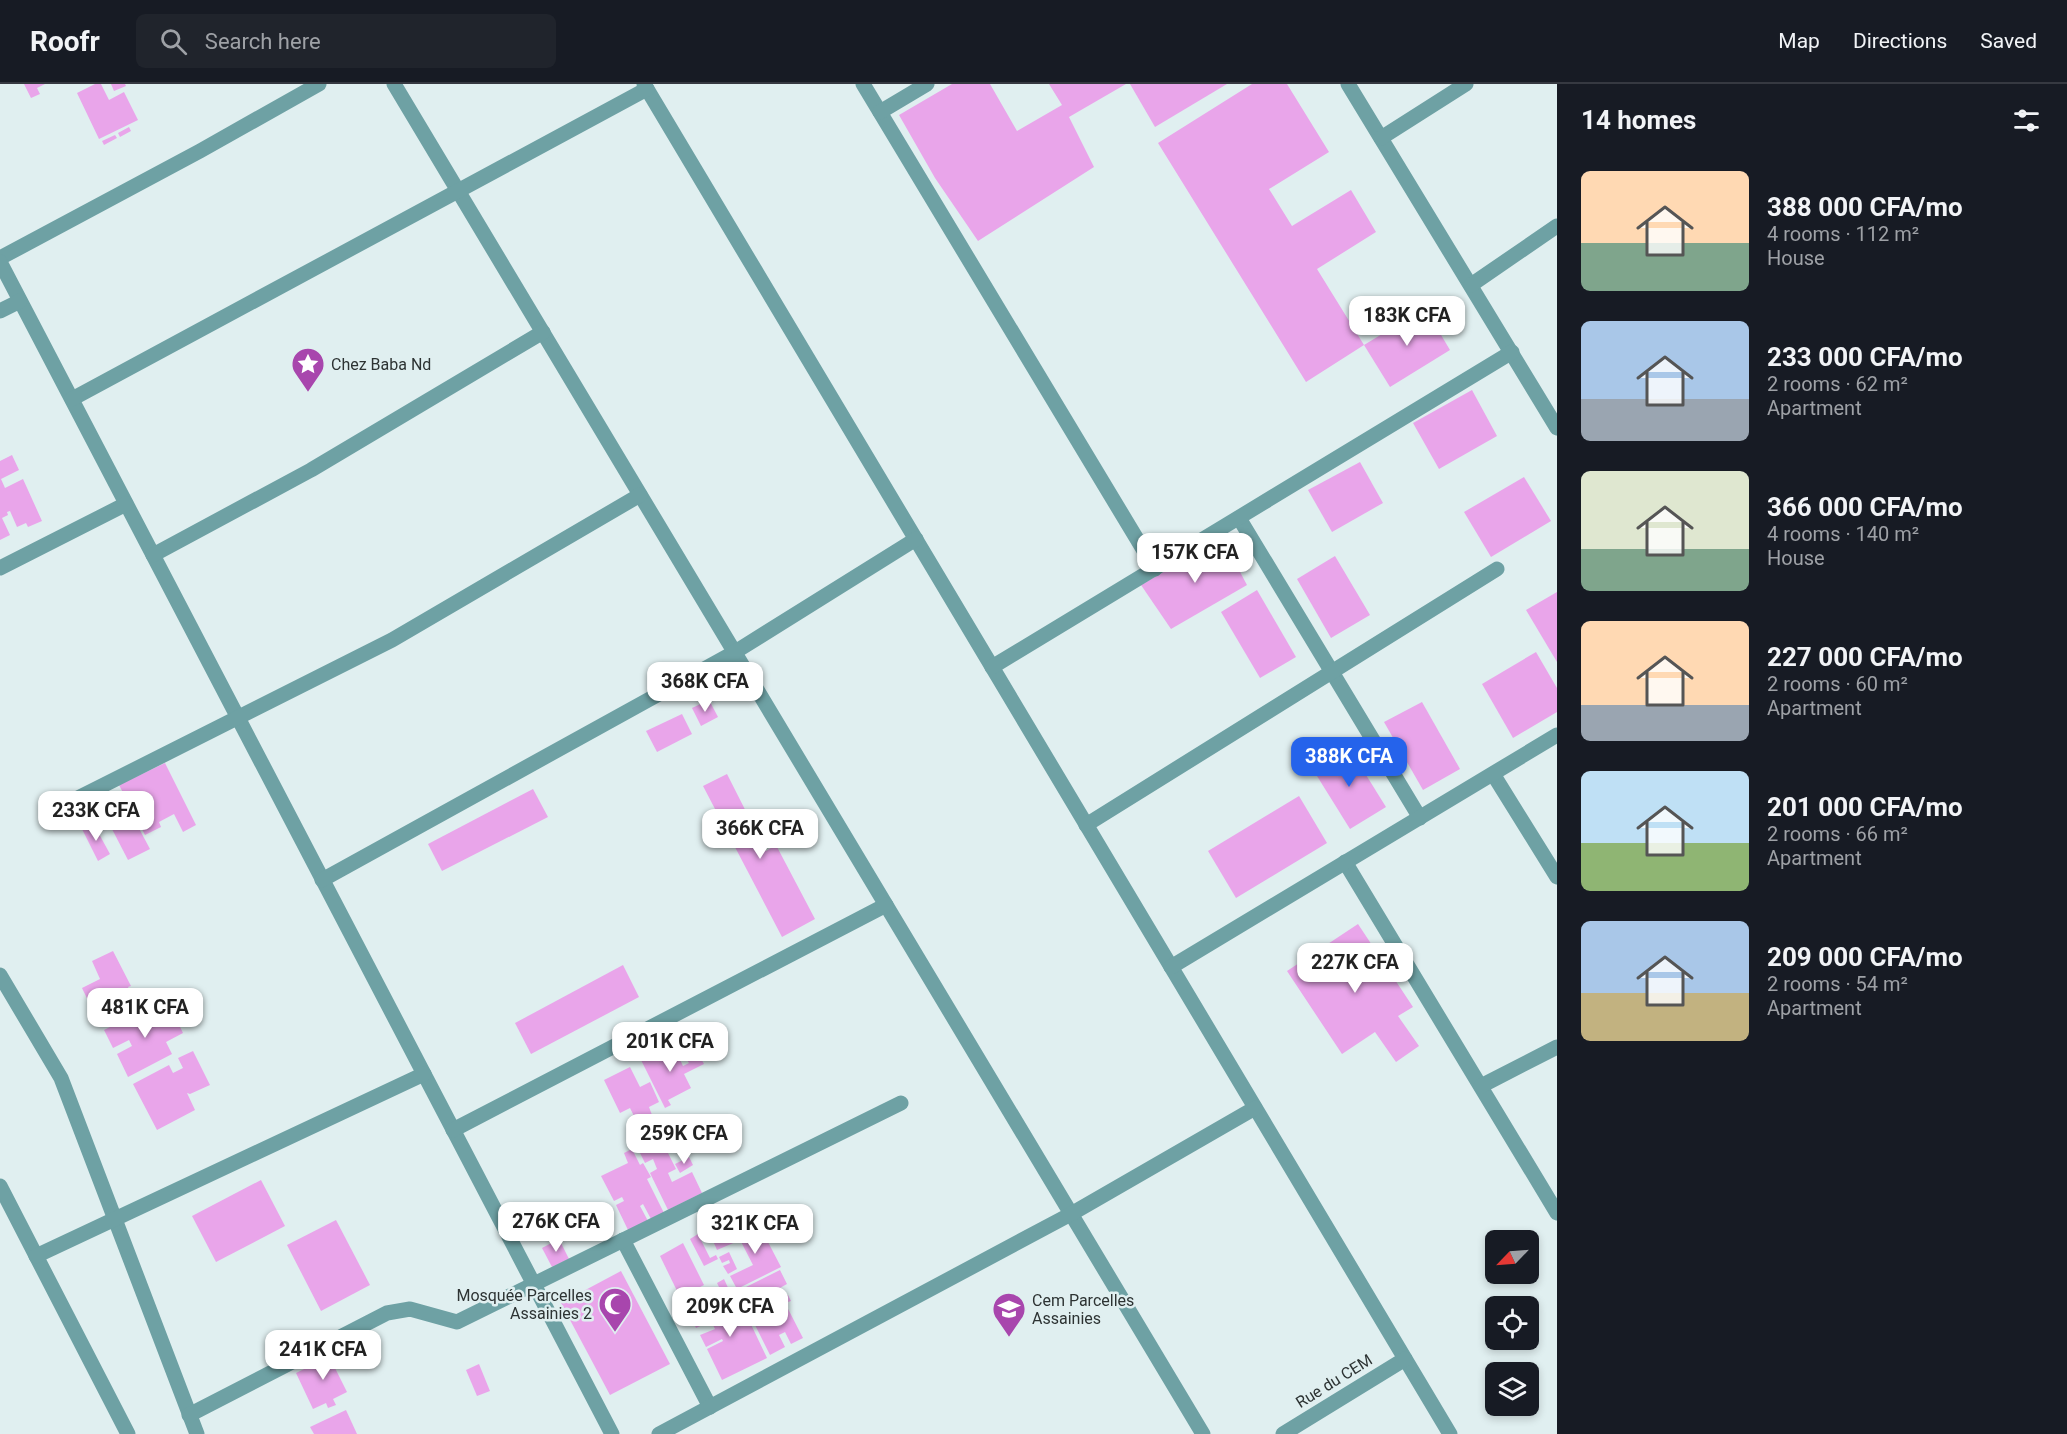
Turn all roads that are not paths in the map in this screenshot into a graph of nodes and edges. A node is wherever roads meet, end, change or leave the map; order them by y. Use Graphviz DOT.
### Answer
graph roads {
  1 [pos="319,84"];
  2 [pos="394,84"];
  3 [pos="863,84"];
  4 [pos="927,84"];
  5 [pos="1348,84"];
  6 [pos="1466,84"];
  7 [pos="646,87"];
  8 [pos="880,112"];
  9 [pos="1381,138"];
  10 [pos="459,192"];
  11 [pos="1557,226"];
  12 [pos="0,260"];
  13 [pos="1471,285"];
  14 [pos="20,301"];
  15 [pos="0,311"];
  16 [pos="543,332"];
  17 [pos="1512,352"];
  18 [pos="72,399"];
  19 [pos="1557,427"];
  20 [pos="640,495"];
  21 [pos="126,504"];
  22 [pos="1239,518"];
  23 [pos="916,539"];
  24 [pos="153,555"];
  25 [pos="0,568"];
  26 [pos="1155,569"];
  27 [pos="1497,569"];
  28 [pos="735,652"];
  29 [pos="992,668"];
  30 [pos="1332,672"];
  31 [pos="238,717"];
  32 [pos="1557,735"];
  33 [pos="1493,774"];
  34 [pos="78,798"];
  35 [pos="1420,818"];
  36 [pos="1086,825"];
  37 [pos="1346,862"];
  38 [pos="1557,877"];
  39 [pos="322,880"];
  40 [pos="886,905"];
  41 [pos="1171,967"];
  42 [pos="0,975"];
  43 [pos="1557,1047"];
  44 [pos="424,1074"];
  45 [pos="1481,1086"];
  46 [pos="901,1103"];
  47 [pos="1255,1108"];
  48 [pos="453,1130"];
  49 [pos="0,1186"];
  50 [pos="1557,1213"];
  51 [pos="1071,1214"];
  52 [pos="117,1218"];
  53 [pos="623,1240"];
  54 [pos="36,1256"];
  55 [pos="534,1284"];
  56 [pos="1405,1359"];
  57 [pos="710,1407"];
  58 [pos="189,1415"];
  59 [pos="128,1434"];
  60 [pos="197,1434"];
  61 [pos="612,1434"];
  62 [pos="659,1434"];
  63 [pos="1203,1434"];
  64 [pos="1283,1434"];
  65 [pos="1450,1434"];
  1 -- 12 [label="street"];
  2 -- 10 [label="street"];
  3 -- 8 [label="street"];
  4 -- 8 [label="street"];
  5 -- 9 [label="street"];
  6 -- 9 [label="street"];
  7 -- 10 [label="street"];
  7 -- 23 [label="street"];
  8 -- 26 [label="street"];
  9 -- 13 [label="street"];
  10 -- 16 [label="street"];
  10 -- 18 [label="street"];
  11 -- 13 [label="street"];
  12 -- 14 [label="street"];
  13 -- 17 [label="street"];
  14 -- 15 [label="street"];
  14 -- 18 [label="street"];
  16 -- 20 [label="street"];
  16 -- 24 [label="street"];
  17 -- 19 [label="street"];
  17 -- 22 [label="street"];
  18 -- 21 [label="street"];
  20 -- 28 [label="street"];
  20 -- 31 [label="street"];
  21 -- 24 [label="street"];
  21 -- 25 [label="street"];
  22 -- 26 [label="street"];
  22 -- 30 [label="street"];
  23 -- 28 [label="street"];
  23 -- 29 [label="street"];
  24 -- 31 [label="street"];
  26 -- 29 [label="street"];
  27 -- 30 [label="street"];
  28 -- 39 [label="street"];
  28 -- 40 [label="street"];
  29 -- 36 [label="street"];
  30 -- 35 [label="street"];
  30 -- 36 [label="street"];
  31 -- 34 [label="street"];
  31 -- 39 [label="street"];
  32 -- 33 [label="street"];
  33 -- 35 [label="street"];
  33 -- 38 [label="street"];
  35 -- 37 [label="street"];
  36 -- 41 [label="street"];
  37 -- 41 [label="street"];
  37 -- 45 [label="street"];
  39 -- 44 [label="street"];
  40 -- 48 [label="street"];
  40 -- 51 [label="street"];
  41 -- 47 [label="street"];
  42 -- 52 [label="street"];
  43 -- 45 [label="street"];
  44 -- 48 [label="street"];
  44 -- 52 [label="street"];
  45 -- 50 [label="street"];
  46 -- 53 [label="street"];
  47 -- 51 [label="street"];
  47 -- 56 [label="street"];
  48 -- 55 [label="street"];
  49 -- 54 [label="street"];
  51 -- 57 [label="street"];
  51 -- 63 [label="street"];
  52 -- 54 [label="street"];
  52 -- 58 [label="street"];
  53 -- 55 [label="street"];
  53 -- 57 [label="street"];
  54 -- 59 [label="street"];
  55 -- 58 [label="street"];
  55 -- 61 [label="street"];
  56 -- 64 [label="street, Rue du CEM"];
  56 -- 65 [label="street"];
  57 -- 62 [label="street"];
  58 -- 60 [label="street"];
}
